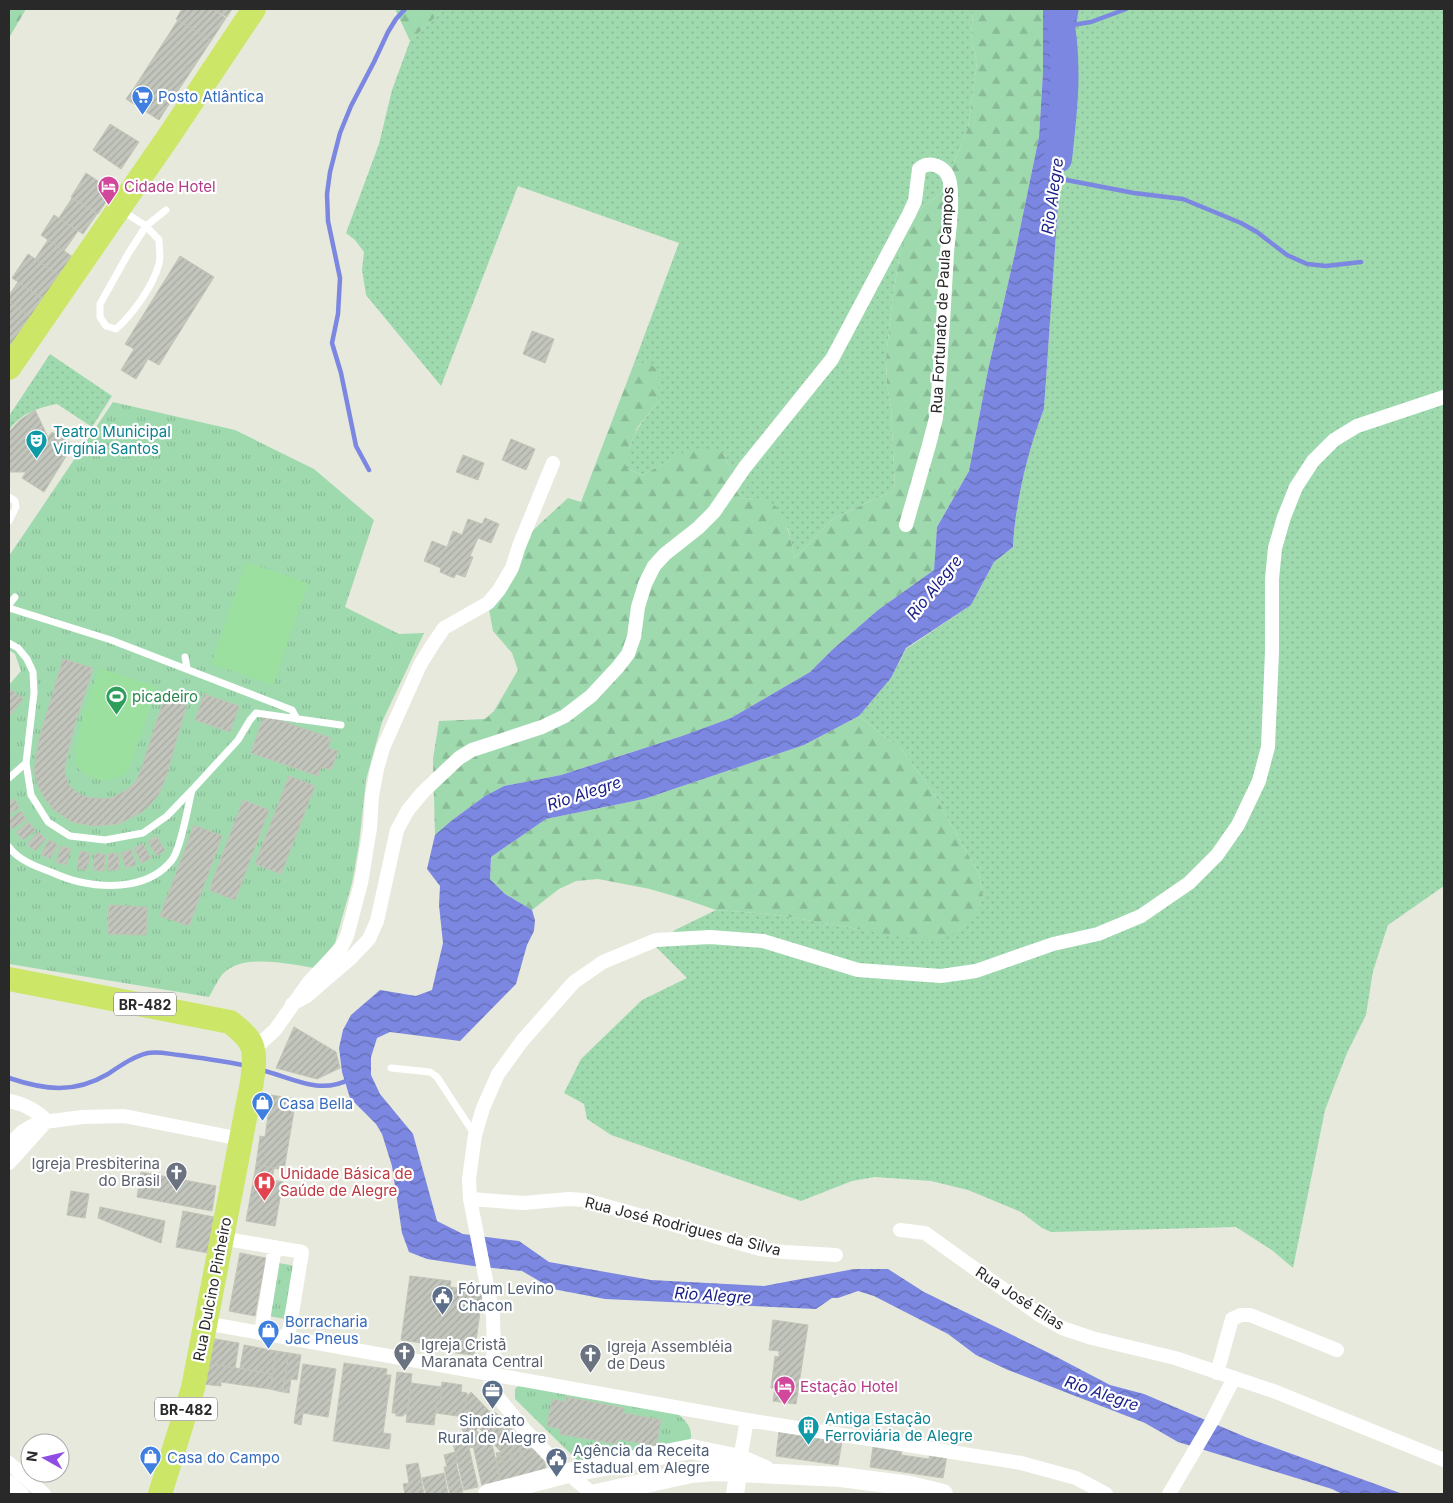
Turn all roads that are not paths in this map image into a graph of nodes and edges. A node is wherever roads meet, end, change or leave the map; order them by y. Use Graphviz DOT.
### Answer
graph roads {
  1 [pos="254,9"];
  2 [pos="119,208"];
  3 [pos="166,210"];
  4 [pos="146,226"];
  5 [pos="9,368"];
  6 [pos="1444,397"];
  7 [pos="553,463"];
  8 [pos="9,497"];
  9 [pos="9,521"];
  10 [pos="906,525"];
  11 [pos="15,597"];
  12 [pos="9,607"];
  13 [pos="9,643"];
  14 [pos="185,656"];
  15 [pos="187,668"];
  16 [pos="297,719"];
  17 [pos="341,725"];
  18 [pos="26,763"];
  19 [pos="9,778"];
  20 [pos="192,789"];
  21 [pos="9,847"];
  22 [pos="9,979"];
  23 [pos="292,1004"];
  24 [pos="254,1065"];
  25 [pos="390,1068"];
  26 [pos="9,1101"];
  27 [pos="48,1121"];
  28 [pos="475,1135"];
  29 [pos="241,1139"];
  30 [pos="9,1145"];
  31 [pos="9,1163"];
  32 [pos="470,1199"];
  33 [pos="900,1230"];
  34 [pos="221,1238"];
  35 [pos="275,1247"];
  36 [pos="836,1255"];
  37 [pos="205,1323"];
  38 [pos="261,1333"];
  39 [pos="288,1338"];
  40 [pos="1337,1350"];
  41 [pos="1217,1372"];
  42 [pos="490,1375"];
  43 [pos="1234,1378"];
  44 [pos="747,1420"];
  45 [pos="1444,1460"];
  46 [pos="9,1463"];
  47 [pos="739,1466"];
  48 [pos="568,1473"];
  49 [pos="9,1482"];
  50 [pos="526,1489"];
  51 [pos="22,1494"];
  52 [pos="44,1494"];
  53 [pos="160,1494"];
  54 [pos="488,1494"];
  55 [pos="594,1494"];
  56 [pos="736,1494"];
  57 [pos="943,1494"];
  58 [pos="1106,1494"];
  59 [pos="1169,1494"];
  1 -- 2 [label="highway"];
  2 -- 4 [label="lane"];
  2 -- 5 [label="highway"];
  3 -- 4 [label="lane"];
  4 -- 4 [label="lane"];
  6 -- 28 [label="street"];
  7 -- 23 [label="street"];
  8 -- 9 [label="lane"];
  10 -- 23 [label="street, Rua Fortunato de Paula Campos"];
  11 -- 12 [label="lane"];
  12 -- 15 [label="lane"];
  13 -- 18 [label="lane"];
  14 -- 15 [label="lane"];
  15 -- 16 [label="lane"];
  16 -- 17 [label="lane"];
  16 -- 20 [label="lane"];
  18 -- 19 [label="lane"];
  18 -- 20 [label="lane"];
  20 -- 21 [label="lane"];
  22 -- 24 [label="highway, BR-482"];
  23 -- 24 [label="street, Rua Fortunato de Paula Campos"];
  24 -- 29 [label="highway, Rua Dulcino Pinheiro / BR-482"];
  25 -- 28 [label="lane"];
  26 -- 27 [label="street"];
  27 -- 29 [label="street"];
  27 -- 30 [label="street"];
  27 -- 31 [label="street"];
  28 -- 32 [label="street"];
  29 -- 34 [label="highway, Rua Dulcino Pinheiro / BR-482"];
  32 -- 36 [label="street, Rua José Rodrigues da Silva"];
  32 -- 42 [label="street"];
  33 -- 41 [label="street, Rua José Elias"];
  34 -- 35 [label="street"];
  34 -- 37 [label="highway, Rua Dulcino Pinheiro / BR-482"];
  35 -- 38 [label="street"];
  35 -- 39 [label="street"];
  37 -- 38 [label="street"];
  37 -- 53 [label="highway, Rua Dulcino Pinheiro / BR-482"];
  38 -- 39 [label="street"];
  39 -- 42 [label="street"];
  40 -- 41 [label="street"];
  41 -- 43 [label="street, Rua José Elias"];
  42 -- 44 [label="street"];
  42 -- 48 [label="street"];
  43 -- 45 [label="street, Rua José Elias"];
  43 -- 59 [label="street"];
  44 -- 47 [label="street"];
  44 -- 58 [label="street"];
  46 -- 52 [label="street"];
  47 -- 48 [label="main road"];
  47 -- 55 [label="main road"];
  47 -- 56 [label="street"];
  47 -- 57 [label="main road"];
  48 -- 50 [label="main road"];
  48 -- 55 [label="street"];
  49 -- 51 [label="street"];
  50 -- 54 [label="main road"];
}
